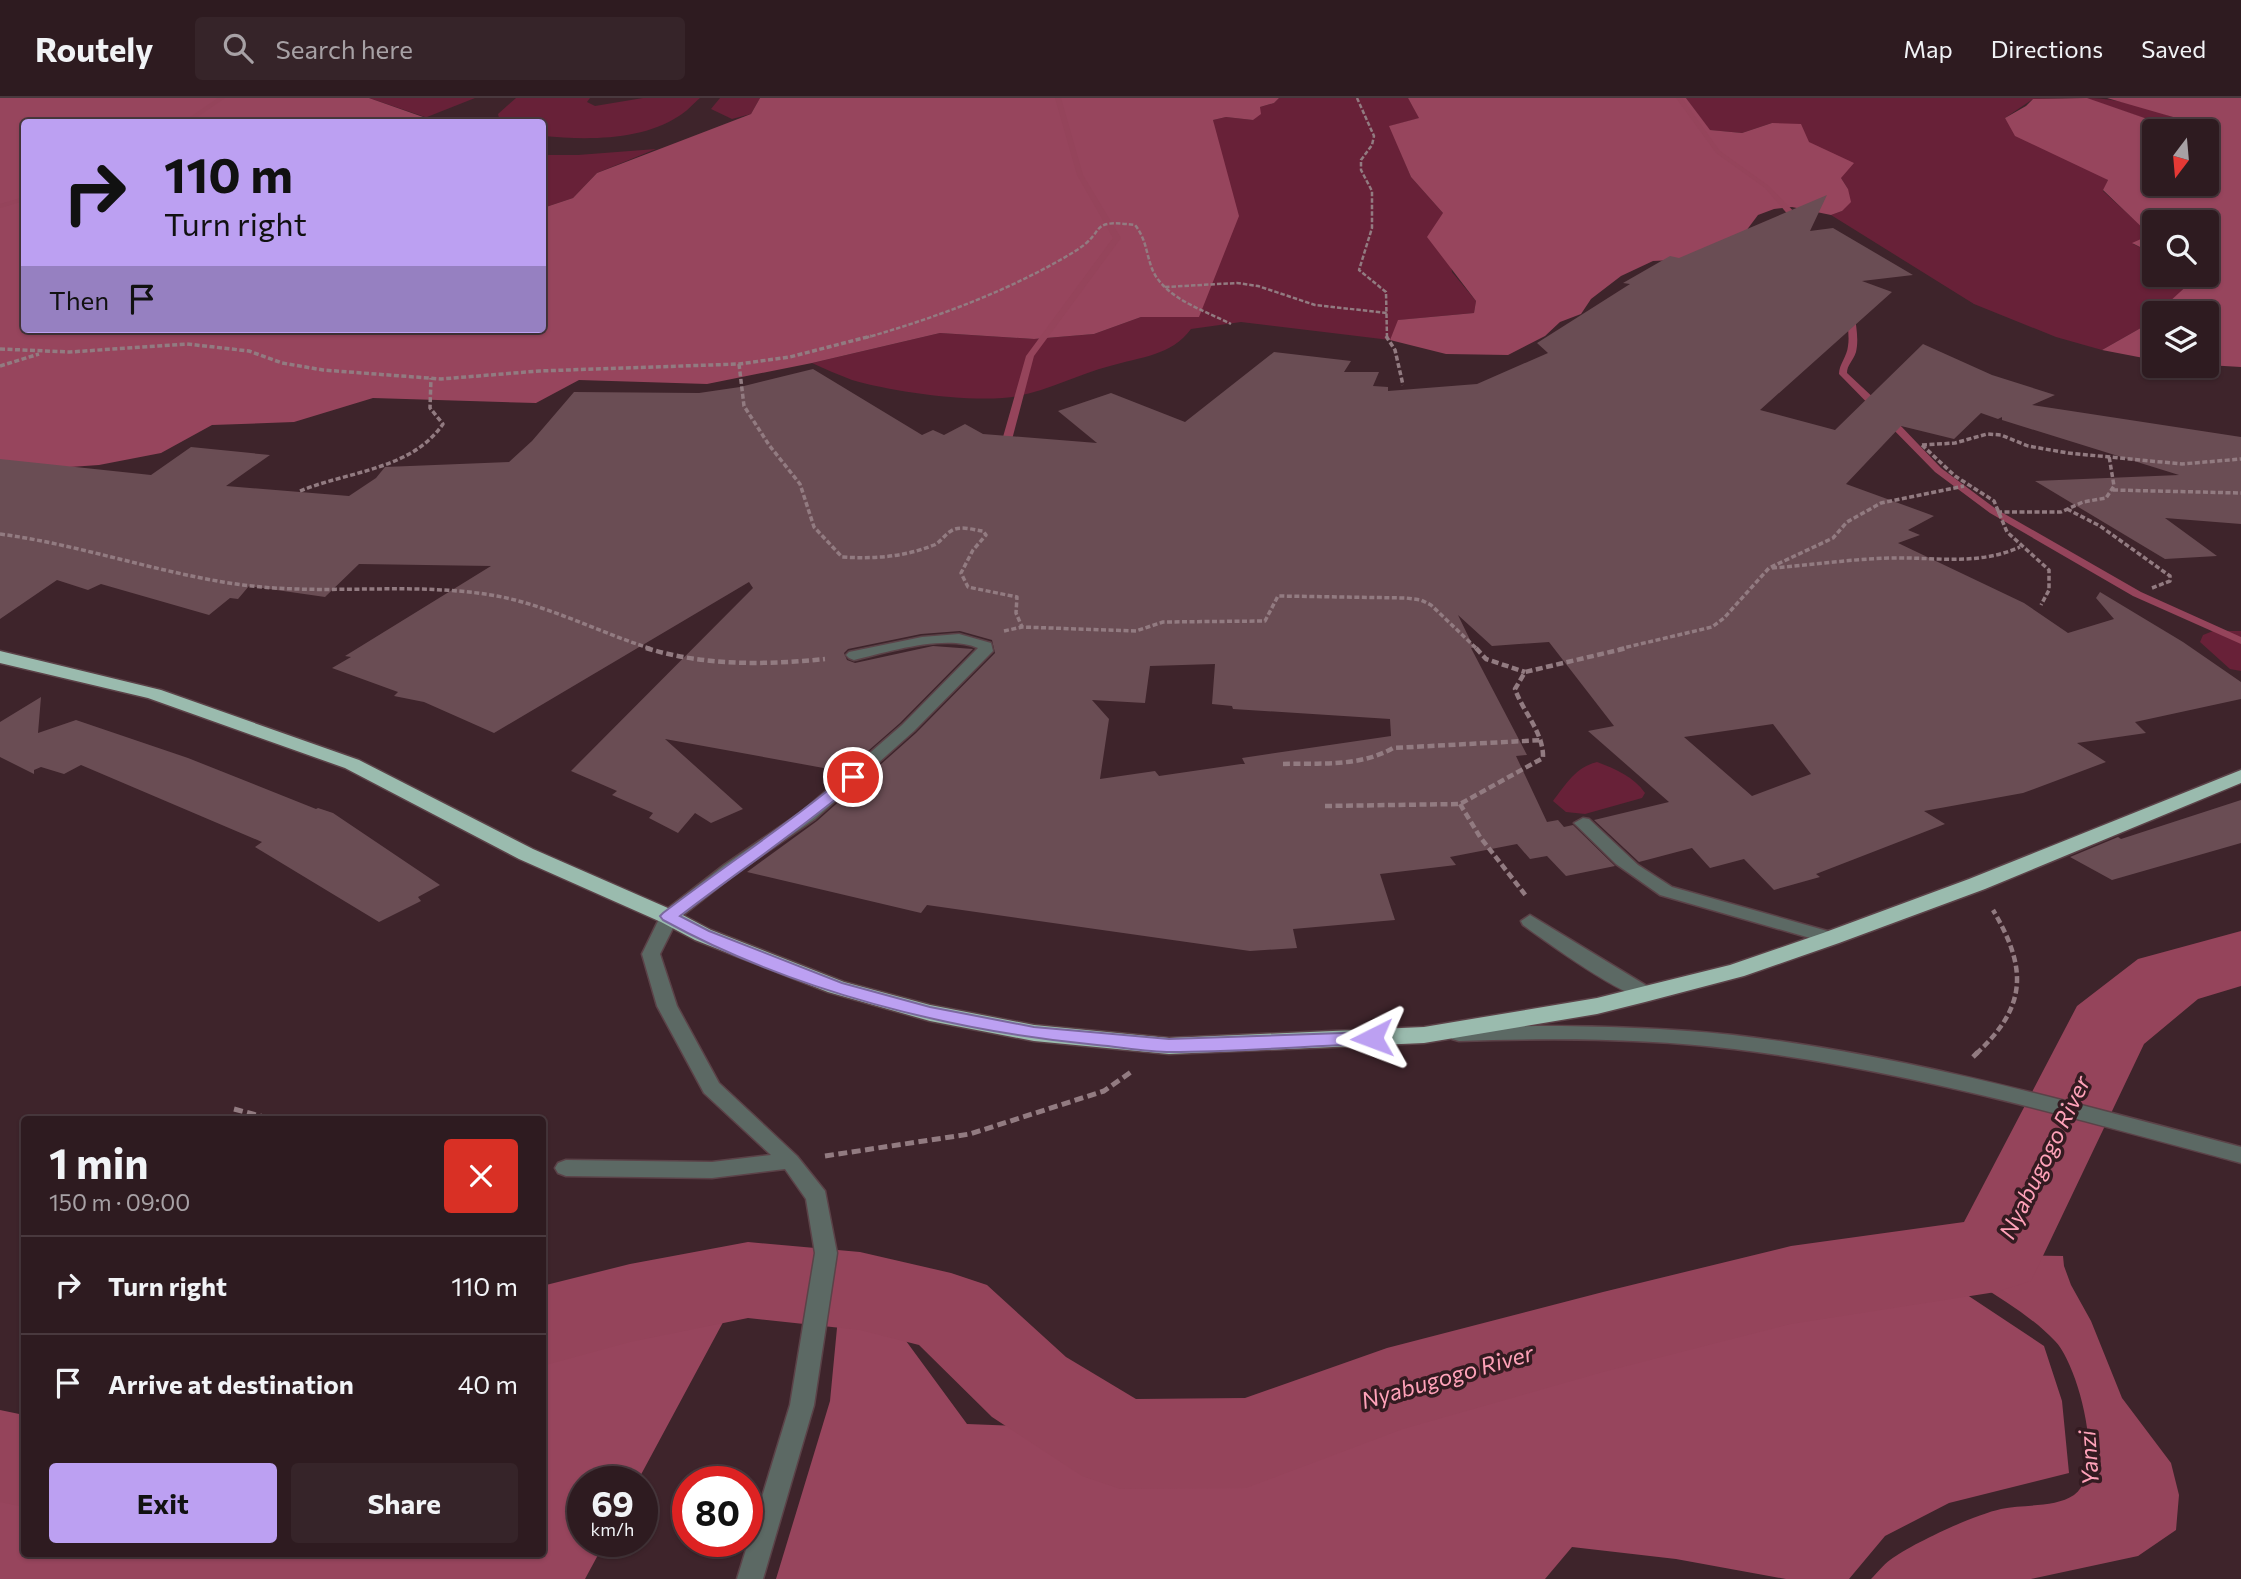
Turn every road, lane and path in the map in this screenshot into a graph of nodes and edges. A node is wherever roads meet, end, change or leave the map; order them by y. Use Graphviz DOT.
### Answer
graph roads {
  1 [pos="1357,98"];
  2 [pos="1161,287"];
  3 [pos="1387,313"];
  4 [pos="1231,324"];
  5 [pos="0,349"];
  6 [pos="43,352"];
  7 [pos="739,364"];
  8 [pos="0,366"];
  9 [pos="431,378"];
  10 [pos="1403,385"];
  11 [pos="2109,456"];
  12 [pos="2241,459"];
  13 [pos="1964,486"];
  14 [pos="2113,490"];
  15 [pos="300,491"];
  16 [pos="2241,494"];
  17 [pos="2067,509"];
  18 [pos="1997,512"];
  19 [pos="0,534"];
  20 [pos="2020,547"];
  21 [pos="1769,568"];
  22 [pos="2152,589"];
  23 [pos="2041,605"];
  24 [pos="1021,627"];
  25 [pos="981,642"];
  26 [pos="854,655"];
  27 [pos="0,657"];
  28 [pos="1525,672"];
  29 [pos="1543,740"];
  30 [pos="1283,764"];
  31 [pos="2241,776"];
  32 [pos="1461,804"];
  33 [pos="1325,806"];
  34 [pos="1583,823"];
  35 [pos="1977,884"];
  36 [pos="669,916"];
  37 [pos="1530,921"];
  38 [pos="1831,938"];
  39 [pos="1645,994"];
  40 [pos="1424,1035"];
  41 [pos="1169,1046"];
  42 [pos="1955,1080"];
  43 [pos="234,1109"];
  44 [pos="260,1116"];
  45 [pos="2241,1155"];
  46 [pos="790,1161"];
  47 [pos="566,1168"];
  48 [pos="751,1579"];
  1 -- 3 [label="path"];
  2 -- 3 [label="path"];
  2 -- 4 [label="path"];
  2 -- 7 [label="path"];
  3 -- 10 [label="path"];
  5 -- 6 [label="path"];
  6 -- 8 [label="path"];
  6 -- 9 [label="path"];
  7 -- 9 [label="path"];
  7 -- 24 [label="path"];
  9 -- 15 [label="path"];
  11 -- 12 [label="path"];
  11 -- 13 [label="path"];
  11 -- 14 [label="path"];
  13 -- 18 [label="path"];
  13 -- 21 [label="path"];
  14 -- 16 [label="path"];
  14 -- 17 [label="path"];
  17 -- 18 [label="path"];
  17 -- 22 [label="path"];
  18 -- 20 [label="path"];
  19 -- 26 [label="path"];
  20 -- 21 [label="path"];
  20 -- 23 [label="path"];
  21 -- 28 [label="path"];
  24 -- 25 [label="path"];
  24 -- 28 [label="path"];
  25 -- 26 [label="street"];
  25 -- 36 [label="street"];
  27 -- 36 [label="highway"];
  28 -- 29 [label="path"];
  29 -- 30 [label="path"];
  29 -- 32 [label="path"];
  31 -- 35 [label="highway"];
  32 -- 33 [label="path"];
  32 -- 37 [label="path"];
  34 -- 38 [label="street"];
  35 -- 38 [label="highway"];
  35 -- 42 [label="path"];
  36 -- 41 [label="highway"];
  36 -- 46 [label="street"];
  37 -- 39 [label="street"];
  38 -- 39 [label="highway"];
  39 -- 40 [label="highway"];
  40 -- 41 [label="highway"];
  40 -- 42 [label="street"];
  41 -- 46 [label="path"];
  42 -- 45 [label="street"];
  43 -- 44 [label="path"];
  46 -- 47 [label="street"];
  46 -- 48 [label="street"];
}
